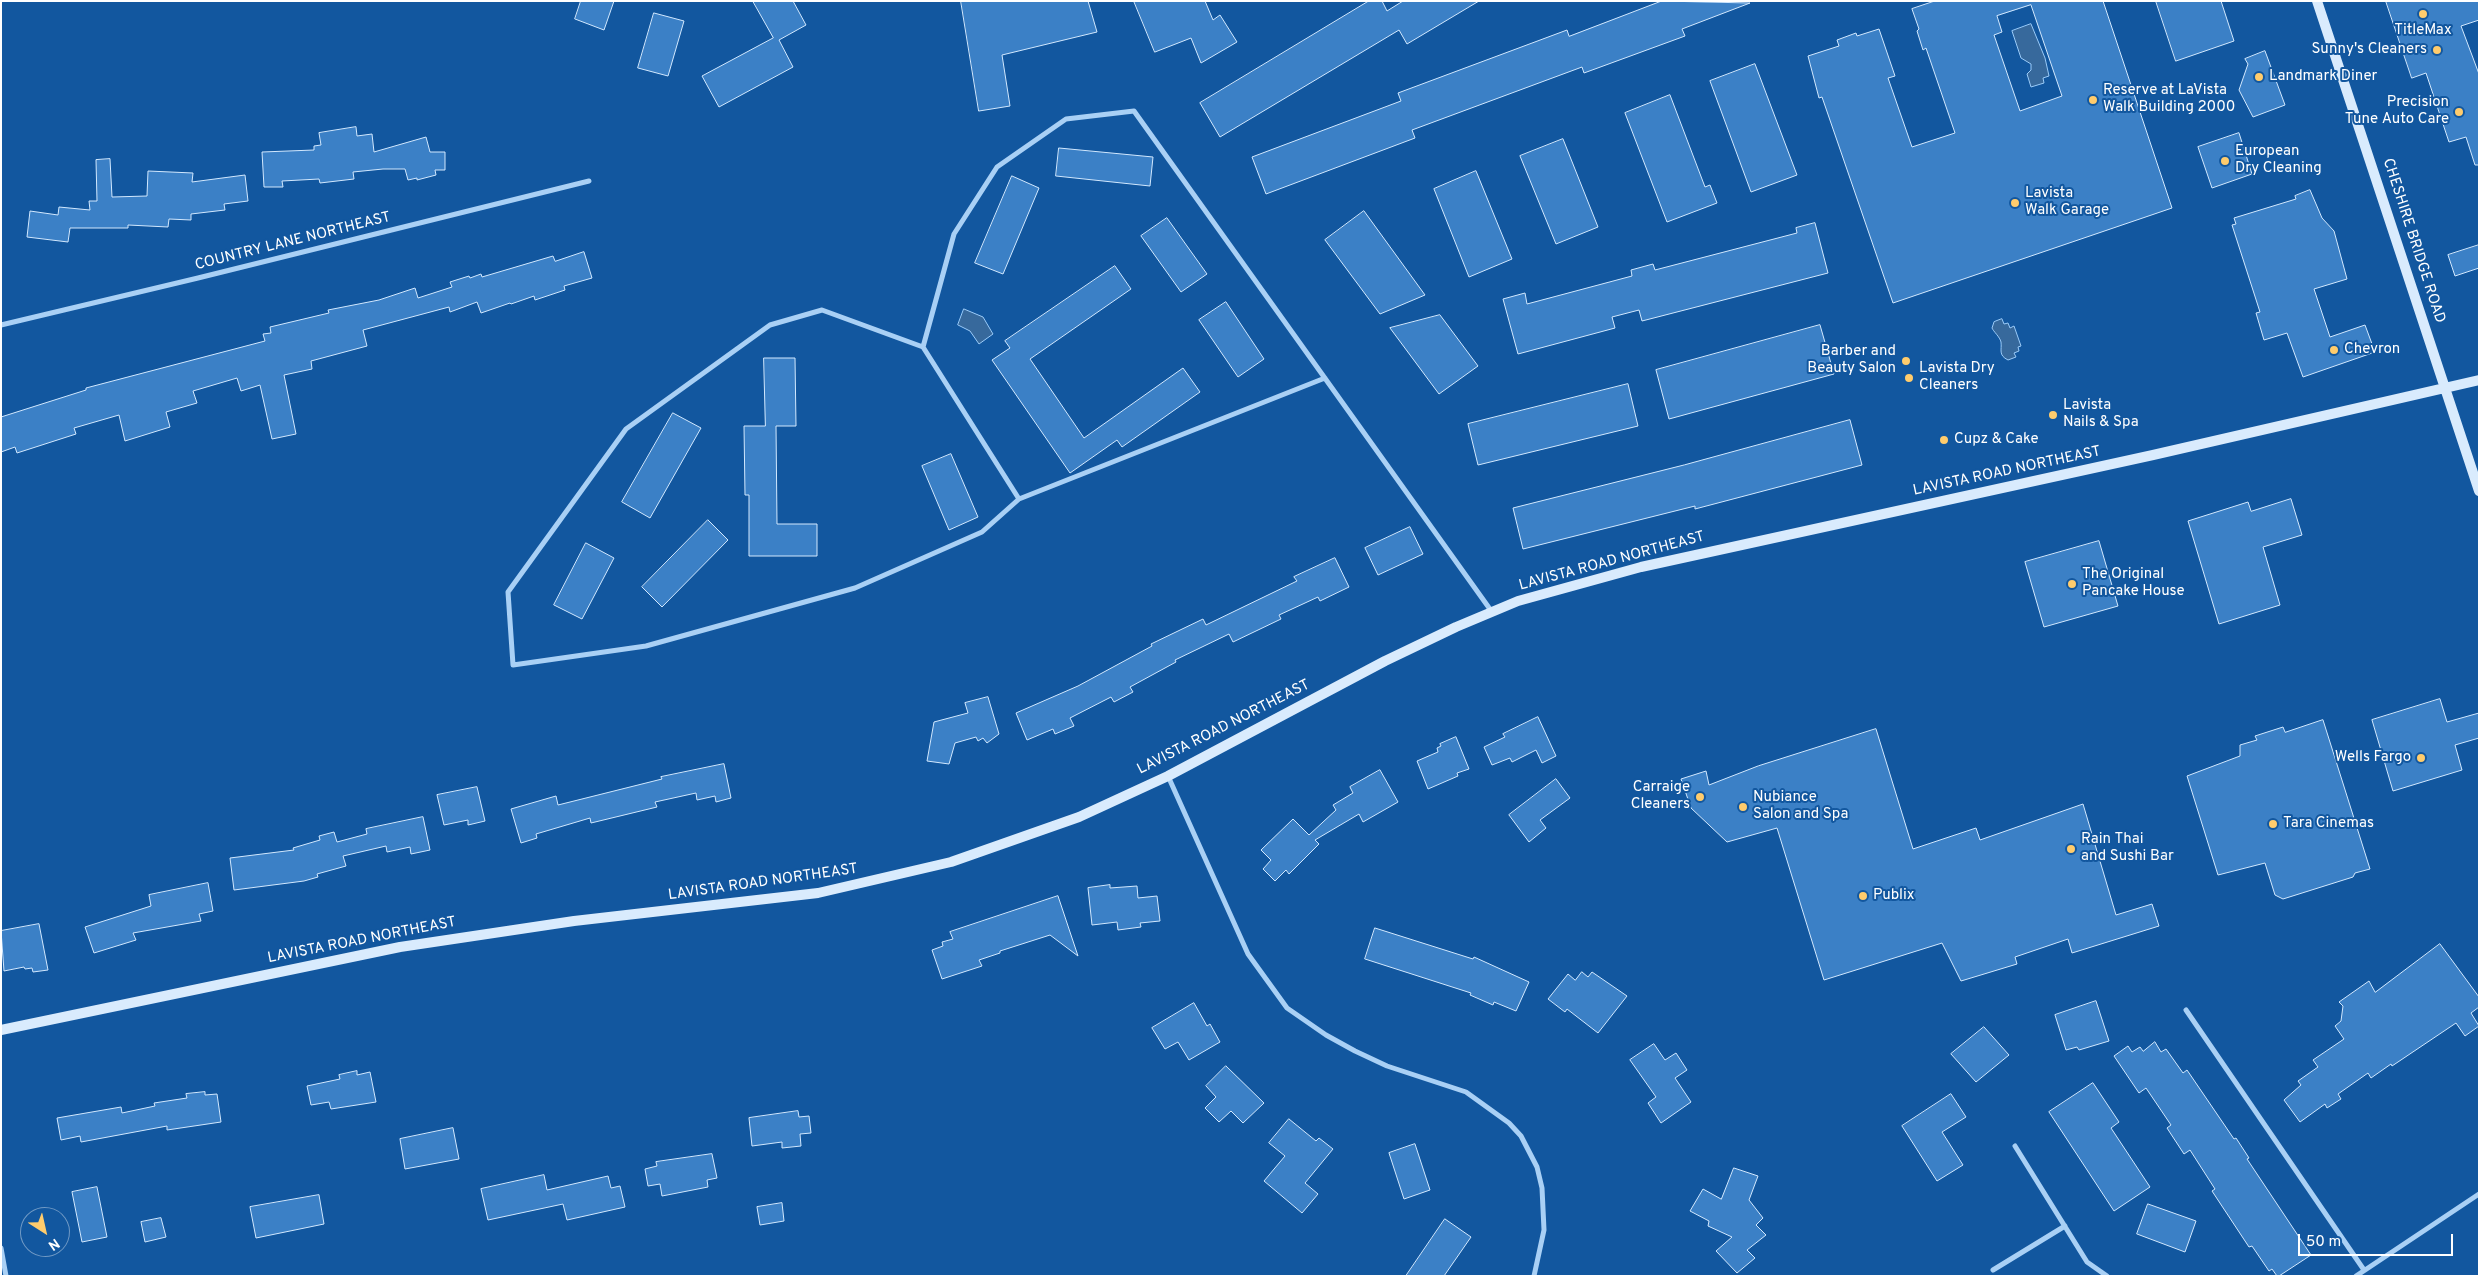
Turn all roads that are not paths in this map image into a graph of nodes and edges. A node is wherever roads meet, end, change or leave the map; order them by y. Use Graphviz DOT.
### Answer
graph roads {
  1 [pos="2317,1"];
  2 [pos="590,181"];
  3 [pos="1,325"];
  4 [pos="923,347"];
  5 [pos="1325,378"];
  6 [pos="2479,380"];
  7 [pos="2446,388"];
  8 [pos="2479,491"];
  9 [pos="1019,499"];
  10 [pos="1492,612"];
  11 [pos="1168,776"];
  12 [pos="2186,1010"];
  13 [pos="1,1030"];
  14 [pos="2015,1146"];
  15 [pos="2479,1194"];
  16 [pos="2065,1226"];
  17 [pos="1,1248"];
  18 [pos="1993,1270"];
  19 [pos="2364,1270"];
  20 [pos="6,1276"];
  21 [pos="1534,1276"];
  22 [pos="2107,1276"];
  23 [pos="2356,1276"];
  1 -- 7 [label="main road, CHESHIRE BRIDGE ROAD"];
  2 -- 3 [label="street, COUNTRY LANE NORTHEAST"];
  4 -- 5 [label="street"];
  4 -- 9 [label="street"];
  4 -- 9 [label="street"];
  5 -- 9 [label="street"];
  5 -- 10 [label="street"];
  6 -- 7 [label="main road, LAVISTA ROAD NORTHEAST"];
  7 -- 8 [label="main road, CHESHIRE BRIDGE ROAD"];
  7 -- 10 [label="main road, LAVISTA ROAD NORTHEAST"];
  10 -- 11 [label="main road, LAVISTA ROAD NORTHEAST"];
  11 -- 13 [label="main road, LAVISTA ROAD NORTHEAST"];
  11 -- 21 [label="street"];
  12 -- 19 [label="street"];
  14 -- 16 [label="street"];
  15 -- 19 [label="street"];
  16 -- 18 [label="street"];
  16 -- 22 [label="street"];
  17 -- 20 [label="street"];
  19 -- 23 [label="street"];
}
